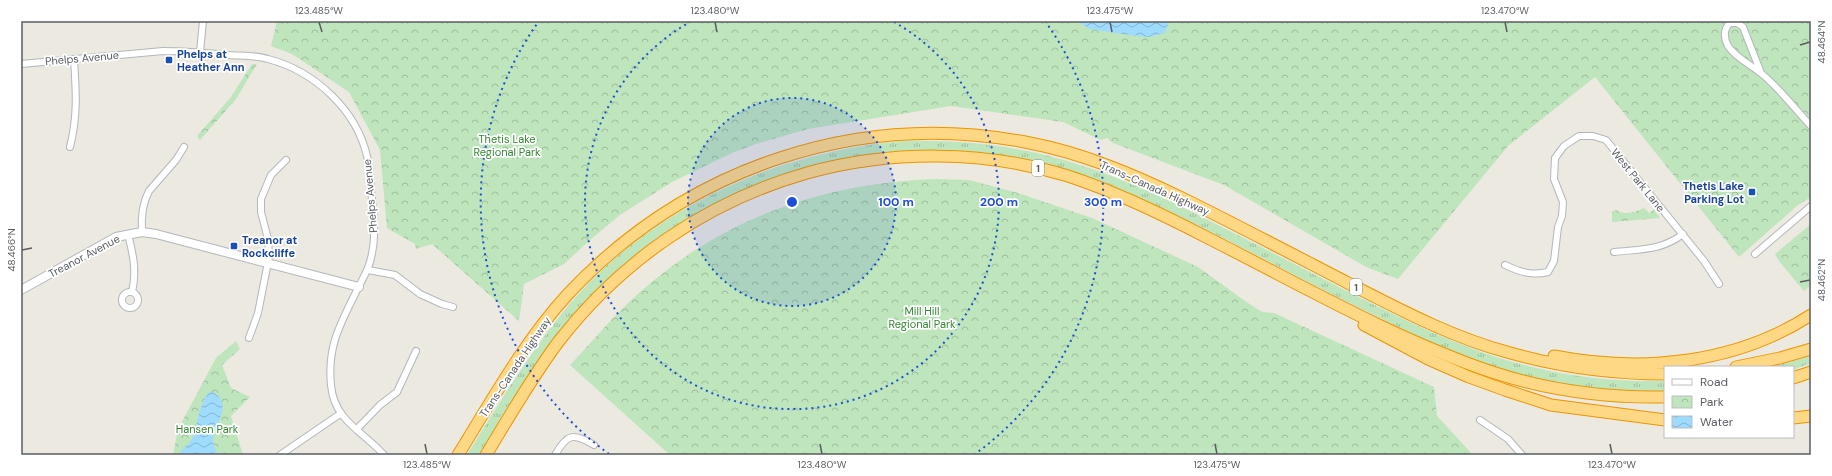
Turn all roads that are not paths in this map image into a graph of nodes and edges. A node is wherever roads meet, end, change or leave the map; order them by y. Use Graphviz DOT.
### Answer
graph roads {
  1 [pos="203,21"];
  2 [pos="200,52"];
  3 [pos="74,59"];
  4 [pos="21,64"];
  5 [pos="1761,73"];
  6 [pos="1811,126"];
  7 [pos="70,147"];
  8 [pos="184,147"];
  9 [pos="286,160"];
  10 [pos="1811,206"];
  11 [pos="142,232"];
  12 [pos="128,234"];
  13 [pos="1683,234"];
  14 [pos="1614,252"];
  15 [pos="1755,254"];
  16 [pos="268,262"];
  17 [pos="1505,265"];
  18 [pos="368,270"];
  19 [pos="1718,284"];
  20 [pos="359,287"];
  21 [pos="21,290"];
  22 [pos="132,292"];
  23 [pos="1318,293"];
  24 [pos="453,307"];
  25 [pos="1811,315"];
  26 [pos="1458,335"];
  27 [pos="249,338"];
  28 [pos="1811,349"];
  29 [pos="416,351"];
  30 [pos="1741,366"];
  31 [pos="1811,372"];
  32 [pos="1664,374"];
  33 [pos="1794,378"];
  34 [pos="1664,397"];
  35 [pos="340,414"];
  36 [pos="1811,416"];
  37 [pos="1794,418"];
  38 [pos="1480,420"];
  39 [pos="1664,420"];
  40 [pos="357,429"];
  41 [pos="594,445"];
  42 [pos="280,455"];
  43 [pos="384,455"];
  44 [pos="458,455"];
  45 [pos="486,455"];
  46 [pos="555,455"];
  47 [pos="1522,455"];
  1 -- 2 [label="street"];
  2 -- 3 [label="street, Phelps Avenue"];
  2 -- 18 [label="street, Phelps Avenue"];
  3 -- 4 [label="street, Phelps Avenue"];
  3 -- 7 [label="street"];
  5 -- 5 [label="street"];
  5 -- 6 [label="street"];
  8 -- 11 [label="street"];
  9 -- 16 [label="street"];
  10 -- 15 [label="street"];
  11 -- 12 [label="street, Treanor Avenue"];
  11 -- 16 [label="street, Treanor Avenue"];
  12 -- 21 [label="street, Treanor Avenue"];
  12 -- 22 [label="street"];
  13 -- 14 [label="street"];
  13 -- 17 [label="street, West Park Lane"];
  13 -- 19 [label="street, West Park Lane"];
  16 -- 20 [label="street, Treanor Avenue"];
  16 -- 27 [label="street"];
  18 -- 20 [label="street, Phelps Avenue"];
  18 -- 24 [label="street"];
  20 -- 35 [label="street, Phelps Avenue"];
  23 -- 34 [label="highway, Trans-Canada Highway / 1"];
  23 -- 39 [label="highway"];
  23 -- 45 [label="highway, Trans-Canada Highway / 1"];
  25 -- 26 [label="highway"];
  26 -- 32 [label="highway, Trans-Canada Highway / 1"];
  26 -- 44 [label="highway, Trans-Canada Highway / 1"];
  28 -- 30 [label="highway"];
  29 -- 40 [label="street"];
  31 -- 33 [label="highway"];
  35 -- 40 [label="street, Phelps Avenue"];
  35 -- 42 [label="street"];
  36 -- 37 [label="highway"];
  38 -- 47 [label="street"];
  40 -- 43 [label="street, Phelps Avenue"];
  41 -- 46 [label="street"];
}
